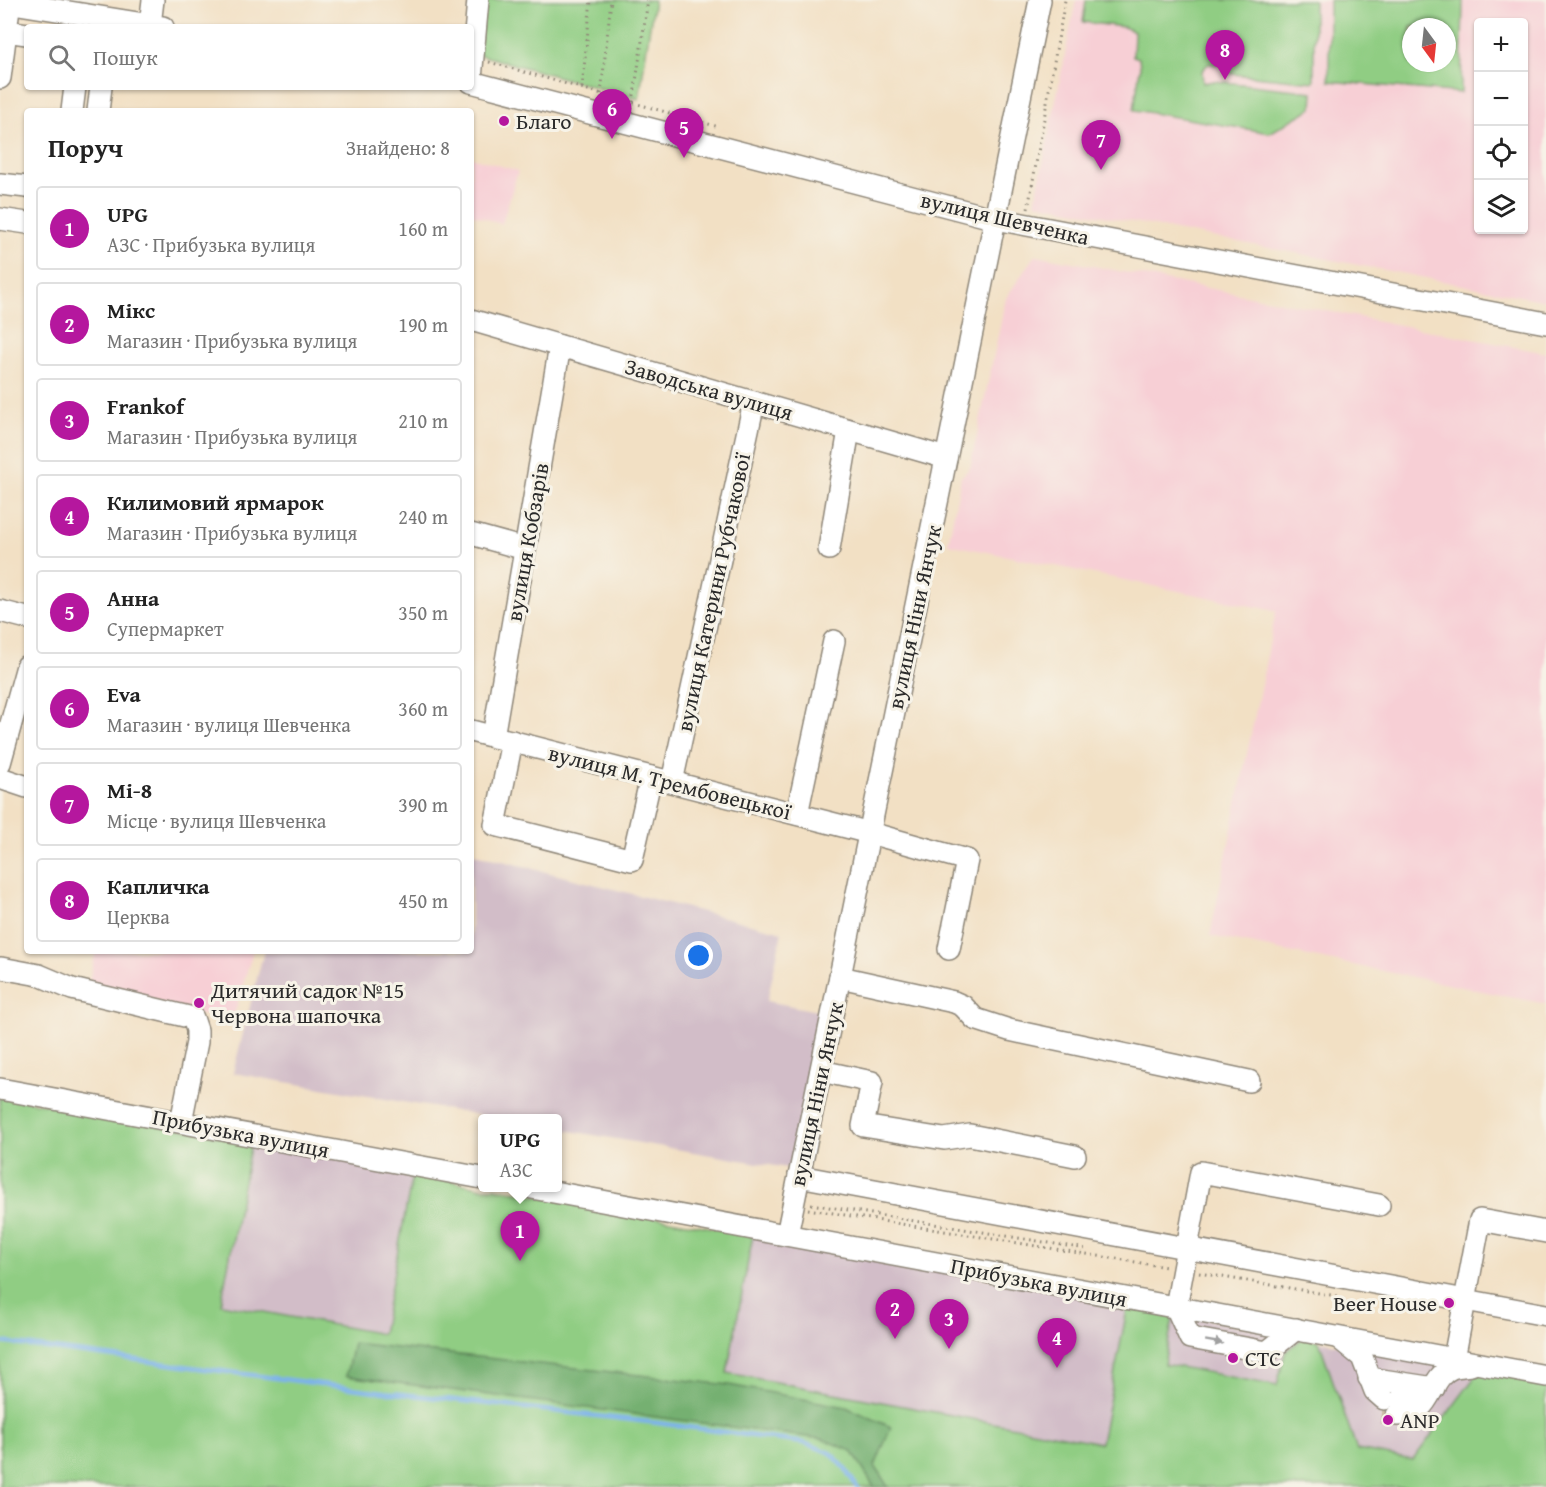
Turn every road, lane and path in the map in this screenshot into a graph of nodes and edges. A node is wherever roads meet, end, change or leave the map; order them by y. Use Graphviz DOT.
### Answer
graph roads {
  1 [pos="153,0"];
  2 [pos="478,0"];
  3 [pos="591,0"];
  4 [pos="611,0"];
  5 [pos="648,0"];
  6 [pos="1040,0"];
  7 [pos="1065,0"];
  8 [pos="7,1"];
  9 [pos="113,18"];
  10 [pos="145,24"];
  11 [pos="156,24"];
  12 [pos="17,32"];
  13 [pos="474,46"];
  14 [pos="0,78"];
  15 [pos="474,81"];
  16 [pos="582,88"];
  17 [pos="75,90"];
  18 [pos="101,90"];
  19 [pos="601,94"];
  20 [pos="633,102"];
  21 [pos="72,108"];
  22 [pos="98,108"];
  23 [pos="0,184"];
  24 [pos="24,187"];
  25 [pos="0,219"];
  26 [pos="996,219"];
  27 [pos="24,223"];
  28 [pos="1036,226"];
  29 [pos="474,321"];
  30 [pos="1546,323"];
  31 [pos="560,346"];
  32 [pos="754,402"];
  33 [pos="849,430"];
  34 [pos="946,458"];
  35 [pos="474,535"];
  36 [pos="525,549"];
  37 [pos="829,549"];
  38 [pos="0,611"];
  39 [pos="24,617"];
  40 [pos="834,641"];
  41 [pos="24,677"];
  42 [pos="474,732"];
  43 [pos="503,739"];
  44 [pos="0,764"];
  45 [pos="651,777"];
  46 [pos="0,778"];
  47 [pos="672,782"];
  48 [pos="24,786"];
  49 [pos="797,814"];
  50 [pos="870,833"];
  51 [pos="949,949"];
  52 [pos="0,970"];
  53 [pos="840,977"];
  54 [pos="821,1071"];
  55 [pos="1250,1081"];
  56 [pos="0,1089"];
  57 [pos="181,1122"];
  58 [pos="1075,1156"];
  59 [pos="799,1176"];
  60 [pos="478,1177"];
  61 [pos="554,1192"];
  62 [pos="1379,1205"];
  63 [pos="792,1213"];
  64 [pos="1546,1232"];
  65 [pos="787,1235"];
  66 [pos="1187,1248"];
  67 [pos="1183,1270"];
  68 [pos="1346,1297"];
  69 [pos="1465,1300"];
  70 [pos="1176,1307"];
  71 [pos="1546,1315"];
  72 [pos="1337,1337"];
  73 [pos="1454,1359"];
  74 [pos="1481,1364"];
  75 [pos="1546,1376"];
  76 [pos="1369,1378"];
  77 [pos="1434,1388"];
  1 -- 11 [label="street"];
  2 -- 13 [label="street"];
  3 -- 16 [label="path"];
  4 -- 19 [label="path"];
  5 -- 20 [label="path"];
  6 -- 26 [label="street, вулиця Ніни Янчук"];
  7 -- 28 [label="path"];
  8 -- 9 [label="street"];
  8 -- 12 [label="street"];
  9 -- 10 [label="street"];
  12 -- 14 [label="street"];
  15 -- 26 [label="street, вулиця Шевченка"];
  17 -- 21 [label="street"];
  18 -- 22 [label="street"];
  23 -- 24 [label="street"];
  25 -- 27 [label="street"];
  26 -- 28 [label="street, вулиця Шевченка"];
  26 -- 34 [label="street, вулиця Ніни Янчук"];
  28 -- 30 [label="street, вулиця Шевченка"];
  29 -- 31 [label="street, Заводська вулиця"];
  31 -- 32 [label="street, Заводська вулиця"];
  31 -- 36 [label="street, вулиця Кобзарів"];
  32 -- 33 [label="street, Заводська вулиця"];
  32 -- 47 [label="street, вулиця Катерини Рубчакової"];
  33 -- 34 [label="street, Заводська вулиця"];
  33 -- 37 [label="street"];
  34 -- 50 [label="street, вулиця Ніни Янчук"];
  35 -- 36 [label="street"];
  36 -- 43 [label="street, вулиця Кобзарів"];
  38 -- 39 [label="street"];
  40 -- 49 [label="street"];
  41 -- 44 [label="street"];
  42 -- 43 [label="street, вулиця М. Трембовецької"];
  43 -- 45 [label="street, вулиця М. Трембовецької"];
  43 -- 45 [label="street, вулиця Кобзарів"];
  45 -- 47 [label="street, вулиця М. Трембовецької"];
  46 -- 48 [label="street"];
  47 -- 49 [label="street, вулиця М. Трембовецької"];
  49 -- 50 [label="street, вулиця М. Трембовецької"];
  50 -- 51 [label="street, вулиця М. Трембовецької"];
  50 -- 53 [label="street, вулиця Ніни Янчук"];
  52 -- 57 [label="street"];
  53 -- 54 [label="street, вулиця Ніни Янчук"];
  53 -- 55 [label="street"];
  54 -- 58 [label="street"];
  54 -- 59 [label="street, вулиця Ніни Янчук"];
  56 -- 57 [label="street, Прибузька вулиця"];
  57 -- 60 [label="street, Прибузька вулиця"];
  59 -- 63 [label="street, вулиця Ніни Янчук"];
  59 -- 66 [label="street"];
  61 -- 65 [label="street, Прибузька вулиця"];
  62 -- 66 [label="street"];
  63 -- 65 [label="street, вулиця Ніни Янчук"];
  63 -- 67 [label="path"];
  64 -- 69 [label="street"];
  65 -- 70 [label="street, Прибузька вулиця"];
  66 -- 67 [label="street"];
  66 -- 69 [label="street"];
  67 -- 68 [label="path"];
  67 -- 70 [label="street"];
  69 -- 71 [label="street"];
  69 -- 73 [label="street"];
  70 -- 72 [label="street, Прибузька вулиця"];
  72 -- 73 [label="street, Прибузька вулиця"];
  72 -- 76 [label="street"];
  73 -- 74 [label="street, Прибузька вулиця"];
  74 -- 75 [label="street, Прибузька вулиця"];
  74 -- 77 [label="street"];
  76 -- 77 [label="street"];
  76 -- 77 [label="street"];
}
